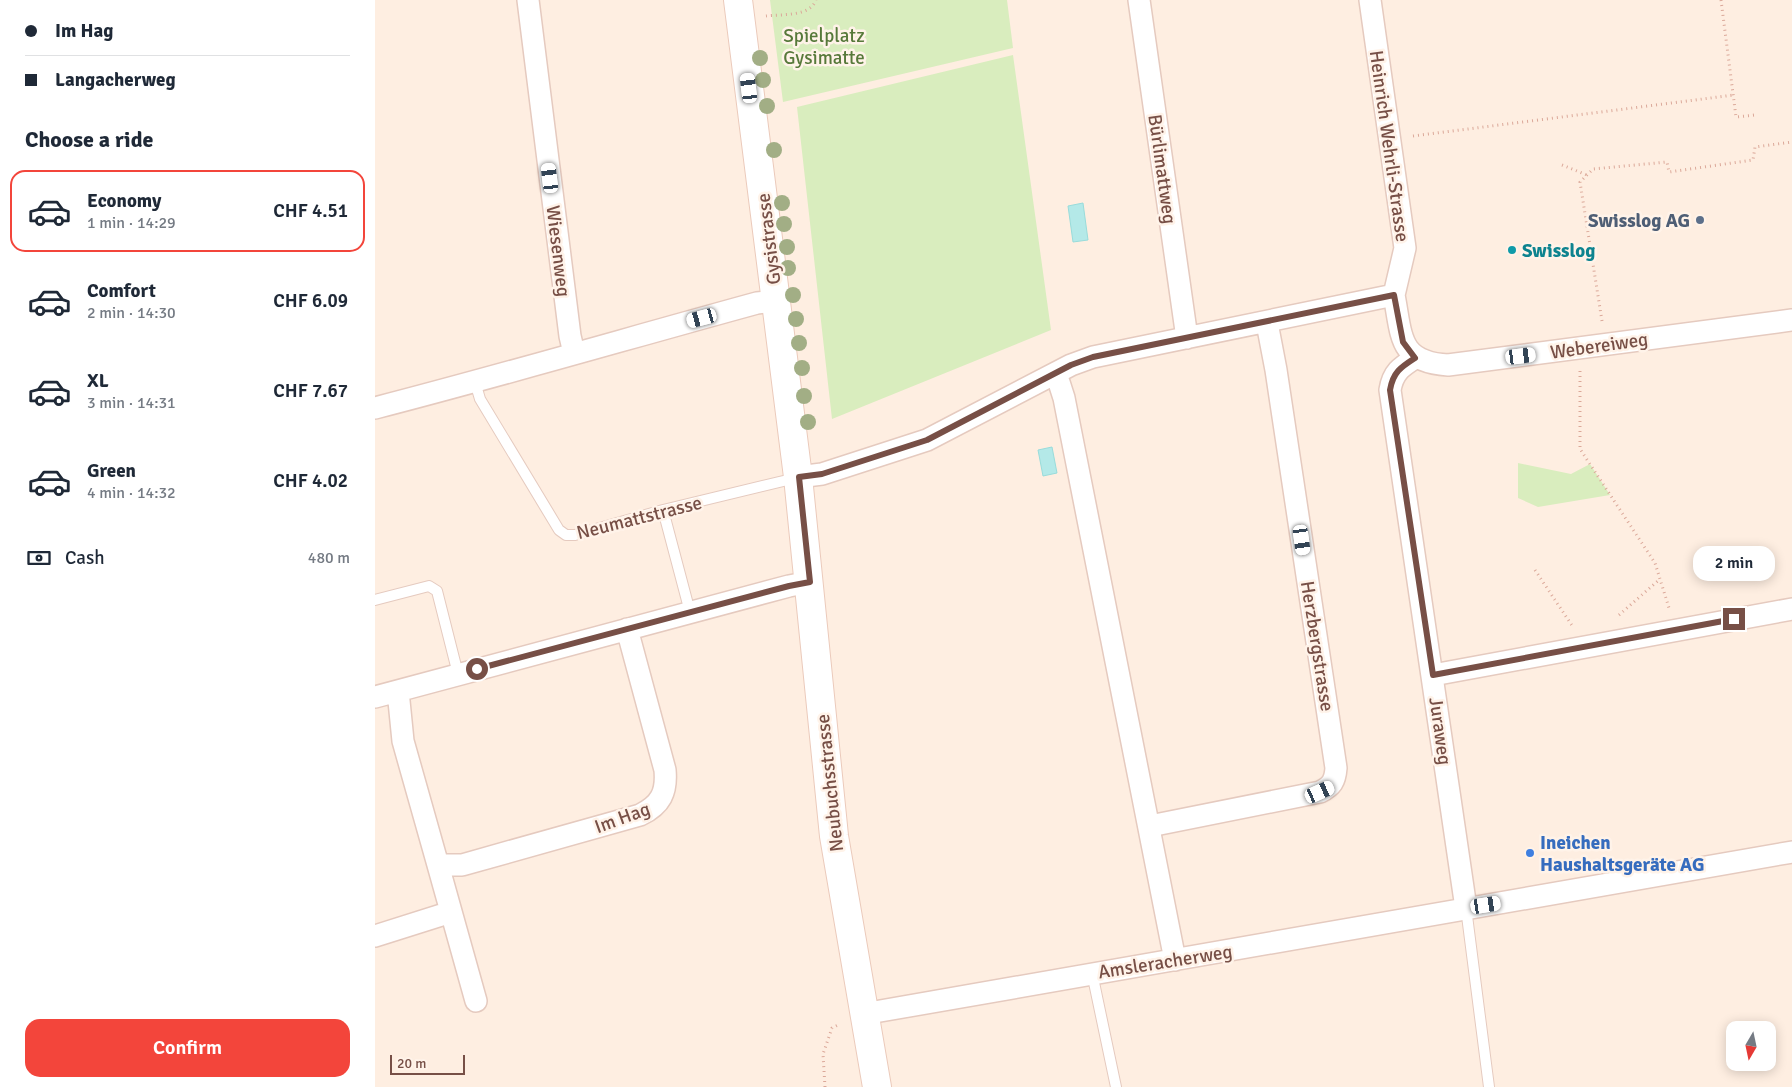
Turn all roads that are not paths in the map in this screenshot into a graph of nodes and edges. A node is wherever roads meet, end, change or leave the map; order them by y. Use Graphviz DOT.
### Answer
graph roads {
  1 [pos="528,0"];
  2 [pos="1139,0"];
  3 [pos="1370,0"];
  4 [pos="739,10"];
  5 [pos="1394,295"];
  6 [pos="775,301"];
  7 [pos="1792,320"];
  8 [pos="1267,323"];
  9 [pos="1187,338"];
  10 [pos="574,353"];
  11 [pos="1415,358"];
  12 [pos="1056,373"];
  13 [pos="475,382"];
  14 [pos="375,408"];
  15 [pos="799,477"];
  16 [pos="663,510"];
  17 [pos="810,582"];
  18 [pos="375,600"];
  19 [pos="1792,609"];
  20 [pos="690,612"];
  21 [pos="627,629"];
  22 [pos="459,674"];
  23 [pos="1433,675"];
  24 [pos="398,691"];
  25 [pos="375,697"];
  26 [pos="1150,826"];
  27 [pos="1792,852"];
  28 [pos="438,865"];
  29 [pos="1466,908"];
  30 [pos="451,912"];
  31 [pos="375,936"];
  32 [pos="1175,960"];
  33 [pos="1092,973"];
  34 [pos="476,1001"];
  35 [pos="863,1014"];
  36 [pos="877,1087"];
  37 [pos="1116,1087"];
  38 [pos="1489,1087"];
  1 -- 10 [label="street, Wiesenweg"];
  2 -- 9 [label="street, Bürlimattweg"];
  3 -- 5 [label="street, Heinrich Wehrli-Strasse"];
  4 -- 6 [label="street, Gysistrasse"];
  5 -- 8 [label="street"];
  5 -- 11 [label="street"];
  6 -- 10 [label="street"];
  6 -- 15 [label="street, Gysistrasse"];
  7 -- 11 [label="street, Webereiweg"];
  8 -- 9 [label="street"];
  8 -- 26 [label="street, Herzbergstrasse"];
  9 -- 12 [label="street"];
  10 -- 13 [label="street"];
  11 -- 23 [label="street, Juraweg"];
  12 -- 15 [label="street"];
  12 -- 26 [label="street"];
  13 -- 14 [label="street"];
  13 -- 16 [label="lane, Neumattstrasse"];
  15 -- 16 [label="lane, Neumattstrasse"];
  15 -- 17 [label="street, Neubuchsstrasse"];
  16 -- 20 [label="lane"];
  17 -- 20 [label="street"];
  17 -- 35 [label="street, Neubuchsstrasse"];
  18 -- 22 [label="lane"];
  19 -- 23 [label="street"];
  20 -- 21 [label="street"];
  21 -- 22 [label="street"];
  21 -- 28 [label="street, Im Hag"];
  22 -- 24 [label="street"];
  23 -- 29 [label="street, Juraweg"];
  24 -- 25 [label="street"];
  24 -- 28 [label="street"];
  26 -- 32 [label="street"];
  27 -- 29 [label="street, Amsleracherweg"];
  28 -- 30 [label="street"];
  29 -- 32 [label="street, Amsleracherweg"];
  29 -- 38 [label="lane"];
  30 -- 31 [label="street"];
  30 -- 34 [label="street"];
  32 -- 33 [label="street, Amsleracherweg"];
  33 -- 35 [label="street, Amsleracherweg"];
  33 -- 37 [label="lane"];
  35 -- 36 [label="street, Neubuchsstrasse"];
}
